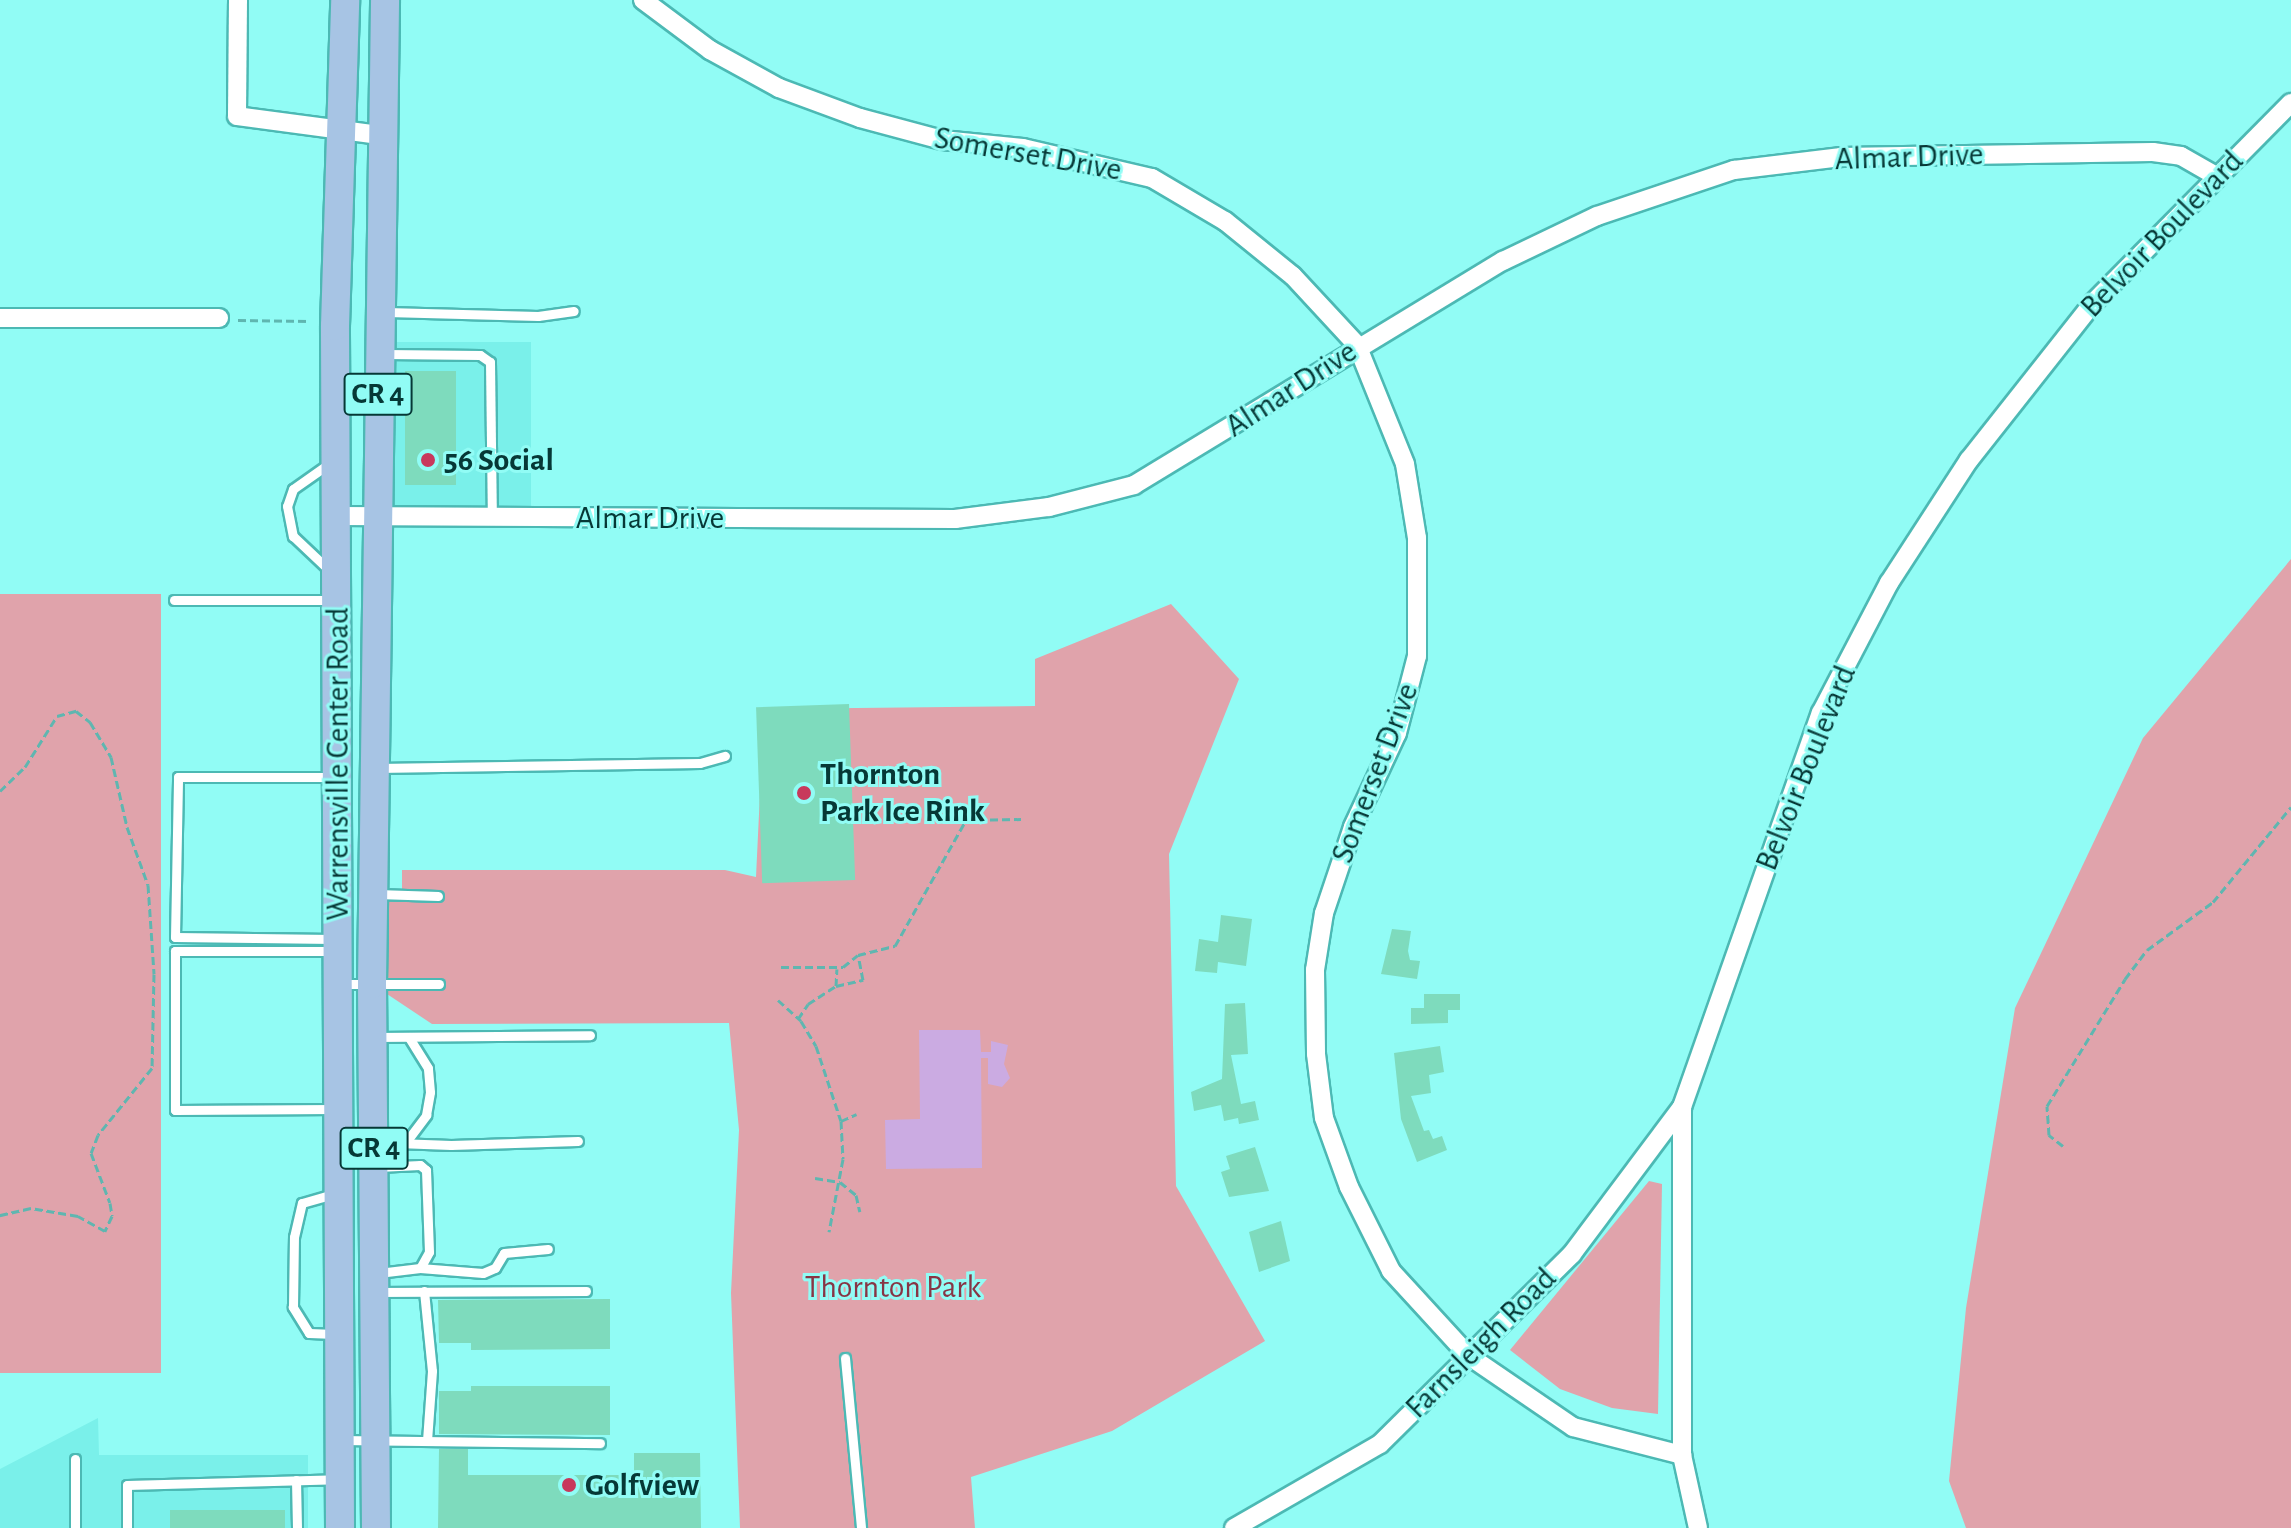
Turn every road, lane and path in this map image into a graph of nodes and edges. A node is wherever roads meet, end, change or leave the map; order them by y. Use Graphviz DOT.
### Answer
graph roads {
  1 [pos="238,0"];
  2 [pos="345,0"];
  3 [pos="385,0"];
  4 [pos="643,0"];
  5 [pos="2291,103"];
  6 [pos="339,132"];
  7 [pos="380,135"];
  8 [pos="2216,176"];
  9 [pos="574,311"];
  10 [pos="378,312"];
  11 [pos="0,318"];
  12 [pos="229,319"];
  13 [pos="312,321"];
  14 [pos="1357,345"];
  15 [pos="378,354"];
  16 [pos="336,460"];
  17 [pos="337,516"];
  18 [pos="376,516"];
  19 [pos="492,517"];
  20 [pos="337,588"];
  21 [pos="174,600"];
  22 [pos="725,756"];
  23 [pos="374,768"];
  24 [pos="338,777"];
  25 [pos="0,791"];
  26 [pos="2291,807"];
  27 [pos="1021,819"];
  28 [pos="373,894"];
  29 [pos="438,896"];
  30 [pos="338,945"];
  31 [pos="858,955"];
  32 [pos="781,967"];
  33 [pos="837,967"];
  34 [pos="339,984"];
  35 [pos="372,984"];
  36 [pos="439,984"];
  37 [pos="836,986"];
  38 [pos="778,1000"];
  39 [pos="798,1019"];
  40 [pos="590,1035"];
  41 [pos="373,1037"];
  42 [pos="409,1037"];
  43 [pos="1682,1107"];
  44 [pos="339,1109"];
  45 [pos="857,1114"];
  46 [pos="841,1121"];
  47 [pos="340,1141"];
  48 [pos="578,1141"];
  49 [pos="406,1142"];
  50 [pos="2063,1146"];
  51 [pos="374,1154"];
  52 [pos="815,1178"];
  53 [pos="840,1182"];
  54 [pos="339,1192"];
  55 [pos="860,1212"];
  56 [pos="0,1215"];
  57 [pos="829,1232"];
  58 [pos="548,1249"];
  59 [pos="420,1268"];
  60 [pos="375,1282"];
  61 [pos="424,1291"];
  62 [pos="586,1291"];
  63 [pos="340,1334"];
  64 [pos="1469,1356"];
  65 [pos="845,1358"];
  66 [pos="340,1440"];
  67 [pos="376,1441"];
  68 [pos="427,1441"];
  69 [pos="600,1443"];
  70 [pos="1682,1455"];
  71 [pos="75,1459"];
  72 [pos="340,1478"];
  73 [pos="296,1480"];
  74 [pos="75,1528"];
  75 [pos="127,1528"];
  76 [pos="297,1528"];
  77 [pos="340,1528"];
  78 [pos="376,1528"];
  79 [pos="861,1528"];
  80 [pos="1234,1528"];
  81 [pos="1698,1528"];
  1 -- 6 [label="street"];
  2 -- 6 [label="main road, Warrensville Center Road"];
  3 -- 7 [label="main road, Warrensville Center Road / CR 4"];
  4 -- 14 [label="street, Somerset Drive"];
  5 -- 8 [label="street, Belvoir Boulevard"];
  6 -- 7 [label="street"];
  6 -- 16 [label="main road, Warrensville Center Road"];
  7 -- 10 [label="main road, Warrensville Center Road / CR 4"];
  8 -- 14 [label="street, Almar Drive"];
  8 -- 43 [label="street, Belvoir Boulevard"];
  9 -- 10 [label="lane"];
  10 -- 15 [label="main road, Warrensville Center Road / CR 4"];
  11 -- 12 [label="street"];
  12 -- 13 [label="path"];
  14 -- 19 [label="street, Almar Drive"];
  14 -- 64 [label="street, Somerset Drive"];
  15 -- 18 [label="main road, Warrensville Center Road / CR 4"];
  15 -- 19 [label="lane"];
  16 -- 17 [label="main road, Warrensville Center Road"];
  16 -- 20 [label="lane"];
  17 -- 18 [label="street, Almar Drive"];
  17 -- 20 [label="main road, Warrensville Center Road"];
  18 -- 19 [label="street, Almar Drive"];
  18 -- 23 [label="main road, Warrensville Center Road / CR 4"];
  20 -- 21 [label="lane"];
  20 -- 24 [label="main road, Warrensville Center Road"];
  22 -- 23 [label="lane"];
  23 -- 28 [label="main road, Warrensville Center Road / CR 4"];
  24 -- 30 [label="main road, Warrensville Center Road"];
  24 -- 30 [label="lane"];
  25 -- 56 [label="path"];
  26 -- 50 [label="path"];
  27 -- 31 [label="path"];
  28 -- 29 [label="lane"];
  28 -- 35 [label="main road, Warrensville Center Road / CR 4"];
  30 -- 34 [label="main road, Warrensville Center Road"];
  30 -- 44 [label="lane"];
  31 -- 33 [label="path"];
  31 -- 37 [label="path"];
  32 -- 33 [label="path"];
  33 -- 37 [label="path"];
  34 -- 35 [label="lane"];
  34 -- 44 [label="main road, Warrensville Center Road"];
  35 -- 36 [label="lane"];
  35 -- 41 [label="main road, Warrensville Center Road / CR 4"];
  37 -- 39 [label="path"];
  38 -- 39 [label="path"];
  39 -- 46 [label="path"];
  40 -- 42 [label="lane"];
  41 -- 42 [label="lane"];
  41 -- 51 [label="main road, Warrensville Center Road / CR 4"];
  42 -- 49 [label="lane"];
  43 -- 64 [label="street, Farnsleigh Road"];
  43 -- 70 [label="street, Belvoir Boulevard"];
  44 -- 47 [label="main road, Warrensville Center Road"];
  45 -- 46 [label="path"];
  46 -- 53 [label="path"];
  47 -- 51 [label="lane"];
  47 -- 54 [label="main road, Warrensville Center Road"];
  48 -- 49 [label="lane"];
  49 -- 51 [label="lane"];
  51 -- 59 [label="lane"];
  51 -- 60 [label="main road, Warrensville Center Road / CR 4"];
  52 -- 53 [label="path"];
  53 -- 55 [label="path"];
  53 -- 57 [label="path"];
  54 -- 63 [label="main road, Warrensville Center Road"];
  54 -- 63 [label="lane"];
  58 -- 59 [label="lane"];
  59 -- 60 [label="lane"];
  60 -- 61 [label="lane"];
  60 -- 67 [label="main road, Warrensville Center Road / CR 4"];
  61 -- 62 [label="lane"];
  61 -- 68 [label="lane"];
  63 -- 66 [label="main road, Warrensville Center Road"];
  64 -- 70 [label="street, Somerset Drive"];
  64 -- 80 [label="street, Farnsleigh Road"];
  65 -- 79 [label="lane"];
  66 -- 67 [label="lane"];
  66 -- 72 [label="main road, Warrensville Center Road"];
  67 -- 68 [label="lane"];
  67 -- 78 [label="main road, Warrensville Center Road / CR 4"];
  68 -- 69 [label="lane"];
  70 -- 81 [label="street, Belvoir Boulevard"];
  71 -- 74 [label="lane"];
  72 -- 73 [label="lane"];
  72 -- 77 [label="main road, Warrensville Center Road"];
  73 -- 75 [label="lane"];
  73 -- 76 [label="lane"];
}
